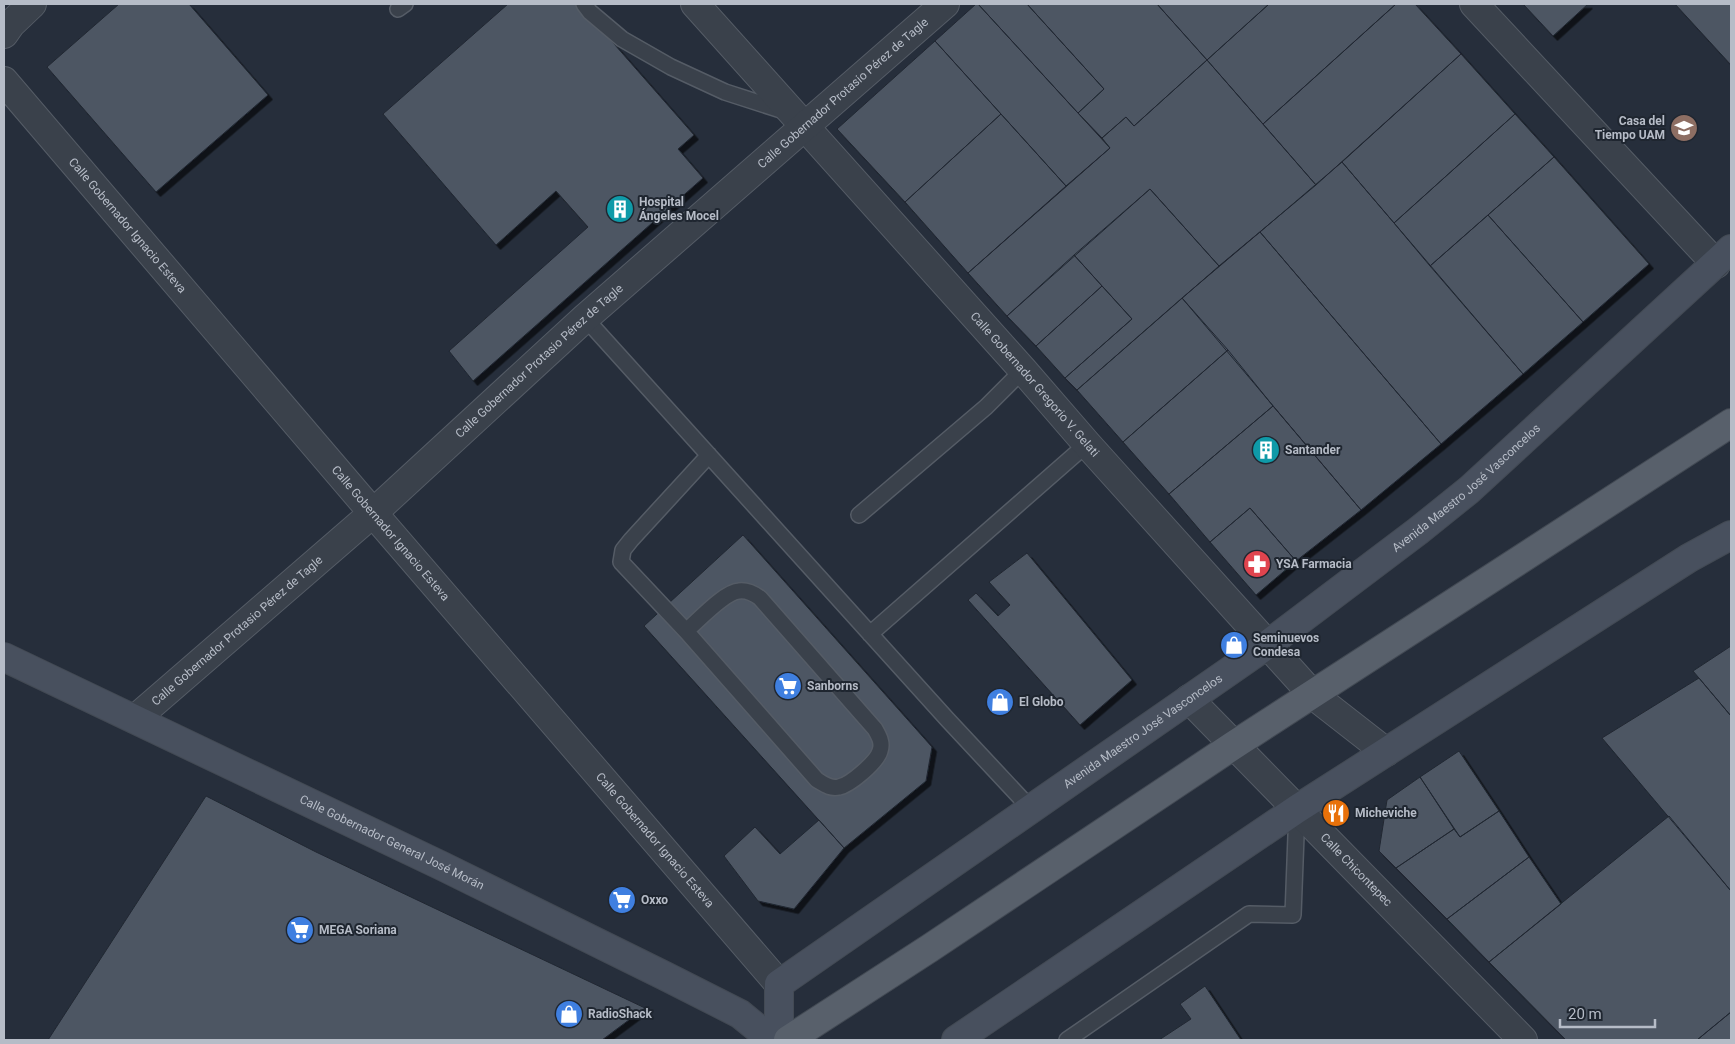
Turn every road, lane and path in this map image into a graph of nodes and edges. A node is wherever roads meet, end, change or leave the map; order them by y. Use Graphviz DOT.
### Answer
graph roads {
  1 [pos="32,4"];
  2 [pos="584,4"];
  3 [pos="695,4"];
  4 [pos="945,4"];
  5 [pos="1474,4"];
  6 [pos="4,34"];
  7 [pos="4,81"];
  8 [pos="799,120"];
  9 [pos="1726,265"];
  10 [pos="585,318"];
  11 [pos="1023,370"];
  12 [pos="1731,423"];
  13 [pos="1087,444"];
  14 [pos="709,455"];
  15 [pos="373,513"];
  16 [pos="860,515"];
  17 [pos="1731,535"];
  18 [pos="1731,550"];
  19 [pos="1689,558"];
  20 [pos="686,631"];
  21 [pos="870,634"];
  22 [pos="1267,645"];
  23 [pos="4,657"];
  24 [pos="1313,695"];
  25 [pos="1189,699"];
  26 [pos="135,718"];
  27 [pos="1234,745"];
  28 [pos="1386,752"];
  29 [pos="1031,809"];
  30 [pos="1297,809"];
  31 [pos="778,984"];
  32 [pos="772,1040"];
  33 [pos="779,1040"];
  34 [pos="788,1040"];
  35 [pos="956,1040"];
  36 [pos="1066,1040"];
  37 [pos="1523,1040"];
  1 -- 6 [label="street"];
  2 -- 8 [label="lane"];
  3 -- 8 [label="street, Calle Gobernador Gregorio V. Gelati"];
  4 -- 8 [label="street, Calle Gobernador Protasio Pérez de Tagle"];
  5 -- 9 [label="street"];
  7 -- 15 [label="street, Calle Gobernador Ignacio Esteva"];
  8 -- 10 [label="street, Calle Gobernador Protasio Pérez de Tagle"];
  8 -- 11 [label="street, Calle Gobernador Gregorio V. Gelati"];
  9 -- 22 [label="main road, Avenida Maestro José Vasconcelos"];
  10 -- 14 [label="lane"];
  10 -- 15 [label="street, Calle Gobernador Protasio Pérez de Tagle"];
  11 -- 13 [label="street, Calle Gobernador Gregorio V. Gelati"];
  11 -- 16 [label="lane"];
  12 -- 24 [label="main road"];
  13 -- 21 [label="lane"];
  13 -- 22 [label="street, Calle Gobernador Gregorio V. Gelati"];
  14 -- 20 [label="lane"];
  14 -- 21 [label="lane"];
  15 -- 26 [label="street, Calle Gobernador Protasio Pérez de Tagle"];
  15 -- 31 [label="street, Calle Gobernador Ignacio Esteva"];
  17 -- 19 [label="main road"];
  18 -- 19 [label="main road"];
  19 -- 28 [label="main road"];
  20 -- 20 [label="lane"];
  21 -- 29 [label="lane"];
  22 -- 24 [label="street, Calle Gobernador Gregorio V. Gelati"];
  22 -- 25 [label="main road, Avenida Maestro José Vasconcelos"];
  23 -- 26 [label="main road, Calle Gobernador General José Morán"];
  24 -- 27 [label="main road"];
  24 -- 28 [label="street, Calle Gobernador Gregorio V. Gelati"];
  25 -- 27 [label="street, Calle Chicontepec"];
  25 -- 29 [label="main road, Avenida Maestro José Vasconcelos"];
  26 -- 32 [label="main road, Calle Gobernador General José Morán"];
  27 -- 30 [label="street, Calle Chicontepec"];
  27 -- 34 [label="main road"];
  28 -- 30 [label="main road"];
  29 -- 31 [label="main road, Avenida Maestro José Vasconcelos"];
  30 -- 35 [label="main road"];
  30 -- 36 [label="lane"];
  30 -- 37 [label="street, Calle Chicontepec"];
  31 -- 33 [label="main road"];
}
